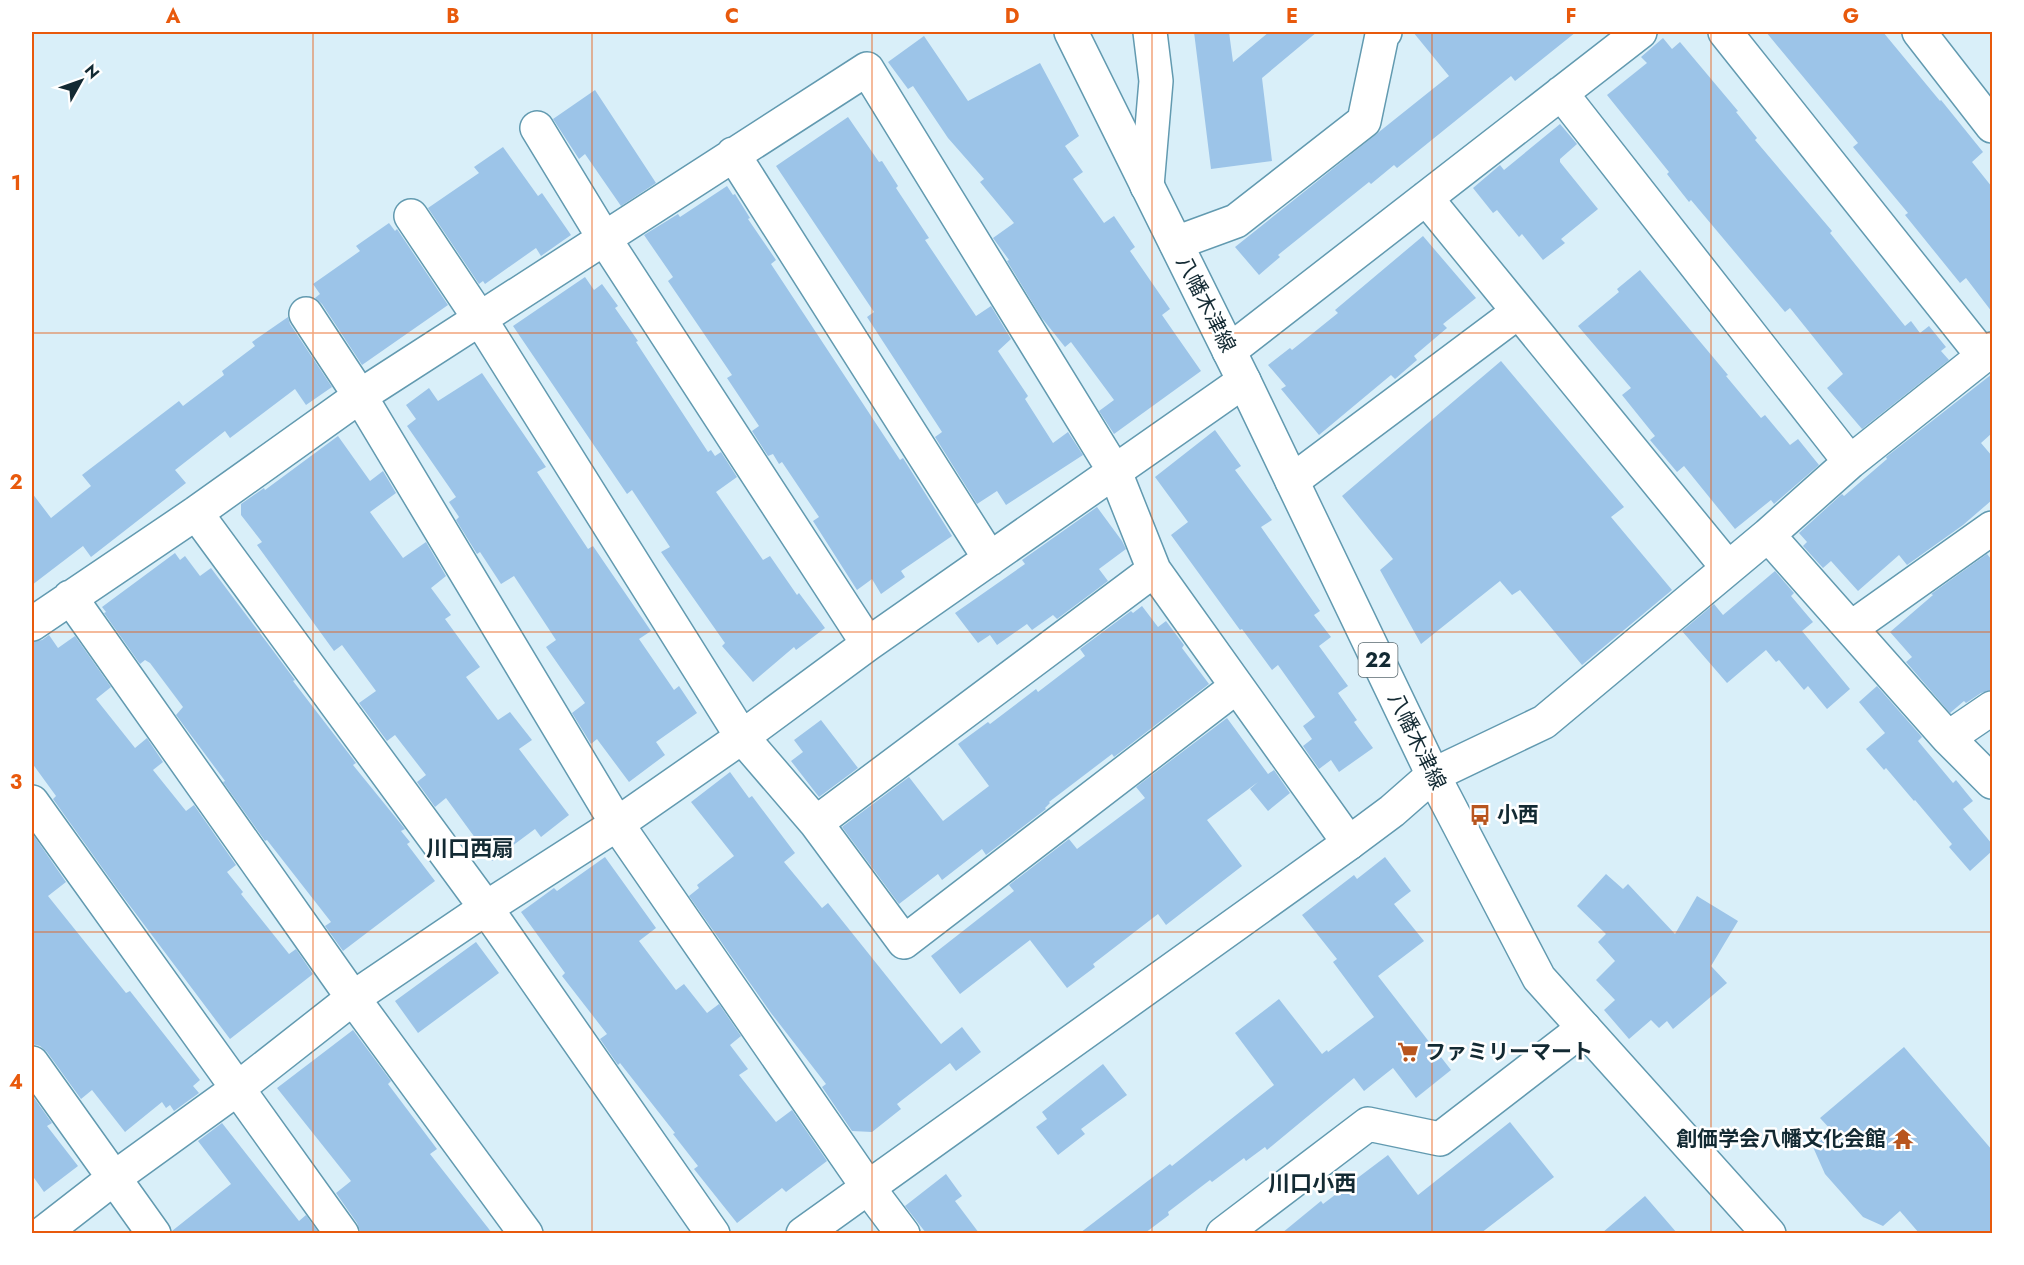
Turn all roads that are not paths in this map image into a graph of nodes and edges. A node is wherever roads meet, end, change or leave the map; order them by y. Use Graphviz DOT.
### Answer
graph roads {
  1 [pos="1071,32"];
  2 [pos="1150,32"];
  3 [pos="1385,32"];
  4 [pos="1640,32"];
  5 [pos="1725,32"];
  6 [pos="1919,32"];
  7 [pos="1561,93"];
  8 [pos="1992,126"];
  9 [pos="537,128"];
  10 [pos="734,154"];
  11 [pos="1147,186"];
  12 [pos="1426,198"];
  13 [pos="411,216"];
  14 [pos="604,238"];
  15 [pos="1176,243"];
  16 [pos="1518,312"];
  17 [pos="306,314"];
  18 [pos="480,319"];
  19 [pos="1229,351"];
  20 [pos="1988,352"];
  21 [pos="1244,381"];
  22 [pos="360,396"];
  23 [pos="1850,462"];
  24 [pos="1115,472"];
  25 [pos="1292,481"];
  26 [pos="196,513"];
  27 [pos="1992,528"];
  28 [pos="1768,535"];
  29 [pos="990,560"];
  30 [pos="1728,568"];
  31 [pos="1154,570"];
  32 [pos="70,597"];
  33 [pos="32,624"];
  34 [pos="1851,628"];
  35 [pos="868,644"];
  36 [pos="1236,687"];
  37 [pos="1992,708"];
  38 [pos="742,737"];
  39 [pos="1948,738"];
  40 [pos="1433,776"];
  41 [pos="1992,782"];
  42 [pos="32,802"];
  43 [pos="816,823"];
  44 [pos="617,824"];
  45 [pos="1349,843"];
  46 [pos="486,908"];
  47 [pos="353,998"];
  48 [pos="1584,1028"];
  49 [pos="32,1063"];
  50 [pos="237,1089"];
  51 [pos="114,1178"];
  52 [pos="867,1186"];
  53 [pos="42,1233"];
  54 [pos="154,1233"];
  55 [pos="342,1233"];
  56 [pos="526,1233"];
  57 [pos="713,1233"];
  58 [pos="803,1233"];
  59 [pos="903,1233"];
  60 [pos="1223,1233"];
  61 [pos="1769,1233"];
  1 -- 11 [label="street, 八幡木津線 / 22"];
  2 -- 11 [label="street"];
  3 -- 15 [label="street"];
  4 -- 7 [label="street"];
  5 -- 20 [label="street"];
  6 -- 8 [label="street"];
  7 -- 12 [label="street"];
  7 -- 23 [label="street"];
  9 -- 14 [label="street"];
  10 -- 14 [label="street"];
  10 -- 24 [label="street"];
  10 -- 29 [label="street"];
  11 -- 15 [label="street, 八幡木津線 / 22"];
  12 -- 16 [label="street"];
  12 -- 19 [label="street"];
  13 -- 18 [label="street"];
  14 -- 18 [label="street"];
  14 -- 35 [label="street"];
  15 -- 19 [label="street, 八幡木津線 / 22"];
  16 -- 25 [label="street"];
  16 -- 30 [label="street"];
  17 -- 22 [label="street"];
  18 -- 22 [label="street"];
  18 -- 38 [label="street"];
  19 -- 21 [label="street, 八幡木津線 / 22"];
  20 -- 23 [label="street"];
  21 -- 24 [label="street"];
  21 -- 25 [label="street, 八幡木津線 / 22"];
  22 -- 26 [label="street"];
  22 -- 44 [label="street"];
  23 -- 28 [label="street"];
  24 -- 29 [label="street"];
  24 -- 31 [label="street"];
  25 -- 40 [label="street, 八幡木津線 / 22"];
  26 -- 32 [label="street"];
  26 -- 46 [label="street"];
  27 -- 34 [label="street"];
  28 -- 30 [label="street"];
  28 -- 34 [label="street"];
  29 -- 35 [label="street"];
  30 -- 40 [label="street"];
  31 -- 36 [label="street"];
  31 -- 43 [label="street"];
  32 -- 33 [label="street"];
  32 -- 47 [label="street"];
  34 -- 39 [label="street"];
  35 -- 38 [label="street"];
  36 -- 43 [label="street"];
  36 -- 45 [label="street"];
  37 -- 39 [label="street"];
  38 -- 43 [label="street"];
  38 -- 44 [label="street"];
  39 -- 41 [label="street"];
  40 -- 45 [label="street"];
  40 -- 48 [label="street, 八幡木津線 / 22"];
  42 -- 50 [label="street"];
  44 -- 46 [label="street"];
  44 -- 52 [label="street"];
  45 -- 52 [label="street"];
  46 -- 47 [label="street"];
  46 -- 57 [label="street"];
  47 -- 50 [label="street"];
  47 -- 56 [label="street"];
  48 -- 60 [label="street"];
  48 -- 61 [label="street, 八幡木津線 / 22"];
  49 -- 51 [label="street"];
  50 -- 51 [label="street"];
  50 -- 55 [label="street"];
  51 -- 53 [label="street"];
  51 -- 54 [label="street"];
  52 -- 58 [label="street"];
  52 -- 59 [label="street"];
}
